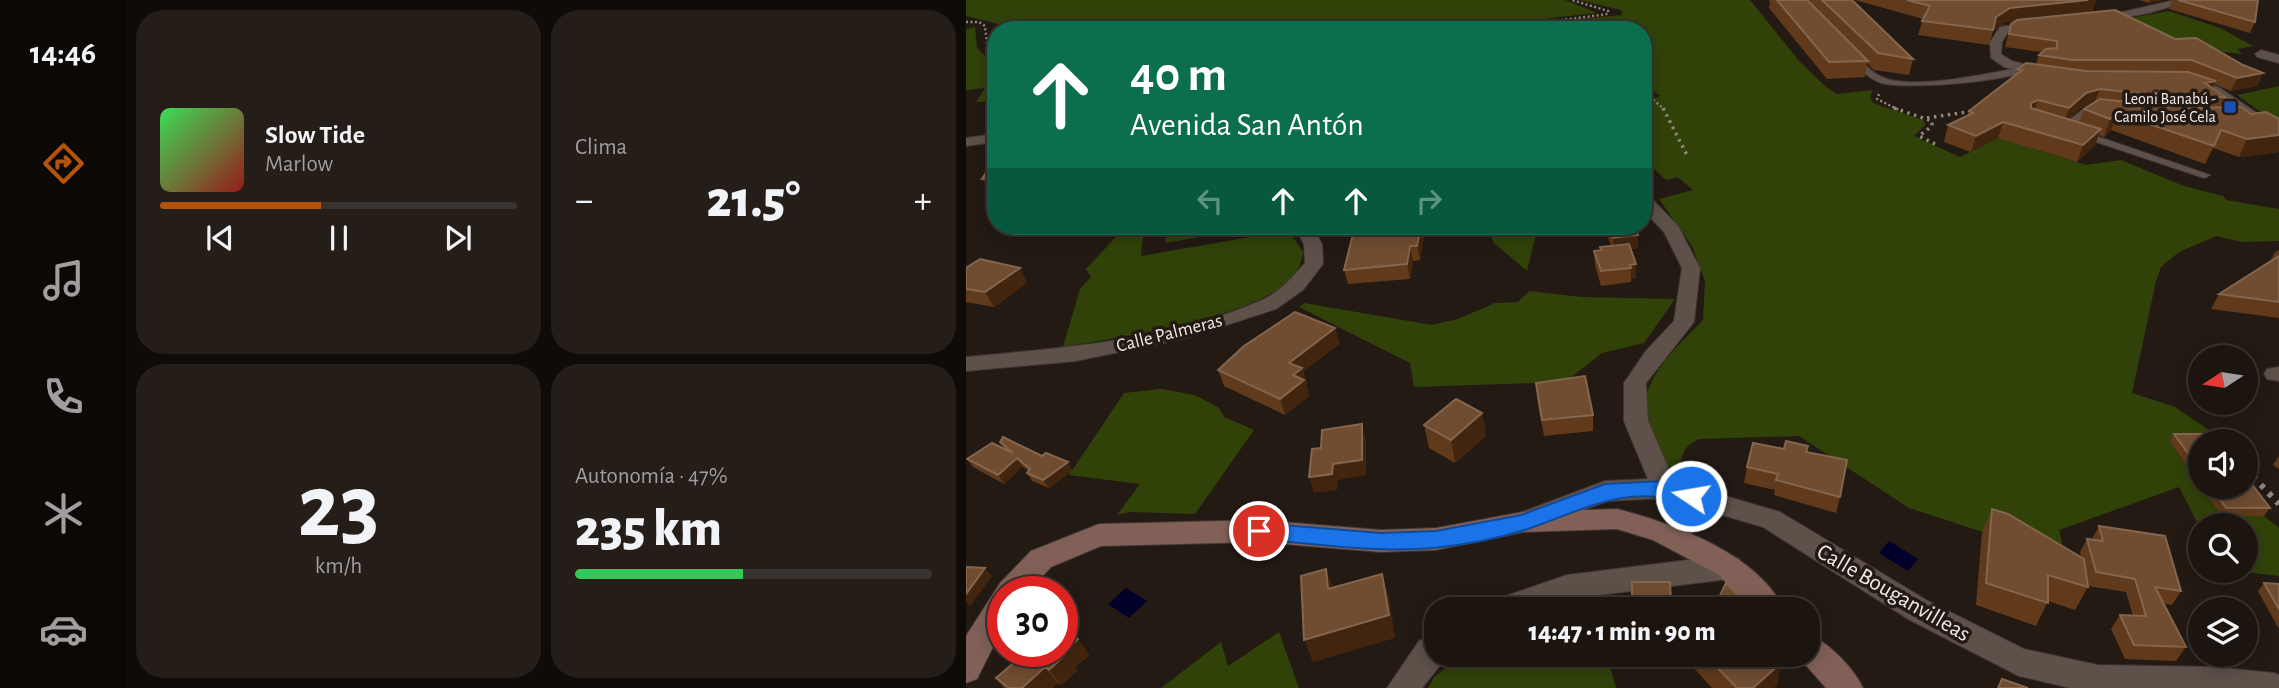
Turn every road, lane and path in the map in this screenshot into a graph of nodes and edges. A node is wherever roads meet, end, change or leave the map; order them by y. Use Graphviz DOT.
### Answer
graph roads {
  1 [pos="1572,0"];
  2 [pos="2187,0"];
  3 [pos="2083,20"];
  4 [pos="1542,21"];
  5 [pos="966,22"];
  6 [pos="2047,23"];
  7 [pos="987,44"];
  8 [pos="1842,47"];
  9 [pos="2261,54"];
  10 [pos="2279,59"];
  11 [pos="2023,70"];
  12 [pos="2062,76"];
  13 [pos="1893,82"];
  14 [pos="2192,82"];
  15 [pos="1652,95"];
  16 [pos="1979,111"];
  17 [pos="2106,112"];
  18 [pos="1926,118"];
  19 [pos="2234,118"];
  20 [pos="2255,118"];
  21 [pos="2279,135"];
  22 [pos="987,139"];
  23 [pos="966,142"];
  24 [pos="1935,144"];
  25 [pos="1688,157"];
  26 [pos="2205,175"];
  27 [pos="1652,209"];
  28 [pos="1308,235"];
  29 [pos="966,364"];
  30 [pos="2258,482"];
  31 [pos="1664,488"];
  32 [pos="2279,504"];
  33 [pos="1522,522"];
  34 [pos="1728,567"];
  35 [pos="1025,576"];
  36 [pos="1538,597"];
  37 [pos="1757,597"];
  38 [pos="987,626"];
  39 [pos="1424,660"];
  40 [pos="1820,660"];
  41 [pos="966,669"];
  42 [pos="1404,688"];
  43 [pos="1847,688"];
  44 [pos="2274,688"];
  1 -- 4 [label="path"];
  2 -- 3 [label="street"];
  5 -- 7 [label="path"];
  6 -- 11 [label="street"];
  8 -- 13 [label="lane"];
  9 -- 10 [label="street"];
  11 -- 12 [label="street"];
  11 -- 13 [label="lane"];
  13 -- 18 [label="path"];
  14 -- 20 [label="street"];
  15 -- 25 [label="path"];
  16 -- 18 [label="path"];
  17 -- 26 [label="lane"];
  18 -- 24 [label="path"];
  19 -- 20 [label="lane"];
  20 -- 21 [label="street"];
  22 -- 23 [label="street"];
  27 -- 31 [label="street"];
  28 -- 29 [label="street, Calle Palmeras"];
  30 -- 32 [label="path"];
  31 -- 33 [label="street, Calle Bouganvilleas"];
  31 -- 44 [label="street, Calle Bouganvilleas"];
  33 -- 34 [label="street"];
  33 -- 35 [label="street"];
  34 -- 36 [label="street"];
  34 -- 37 [label="street"];
  38 -- 41 [label="street"];
  39 -- 42 [label="street"];
  40 -- 43 [label="street"];
}
